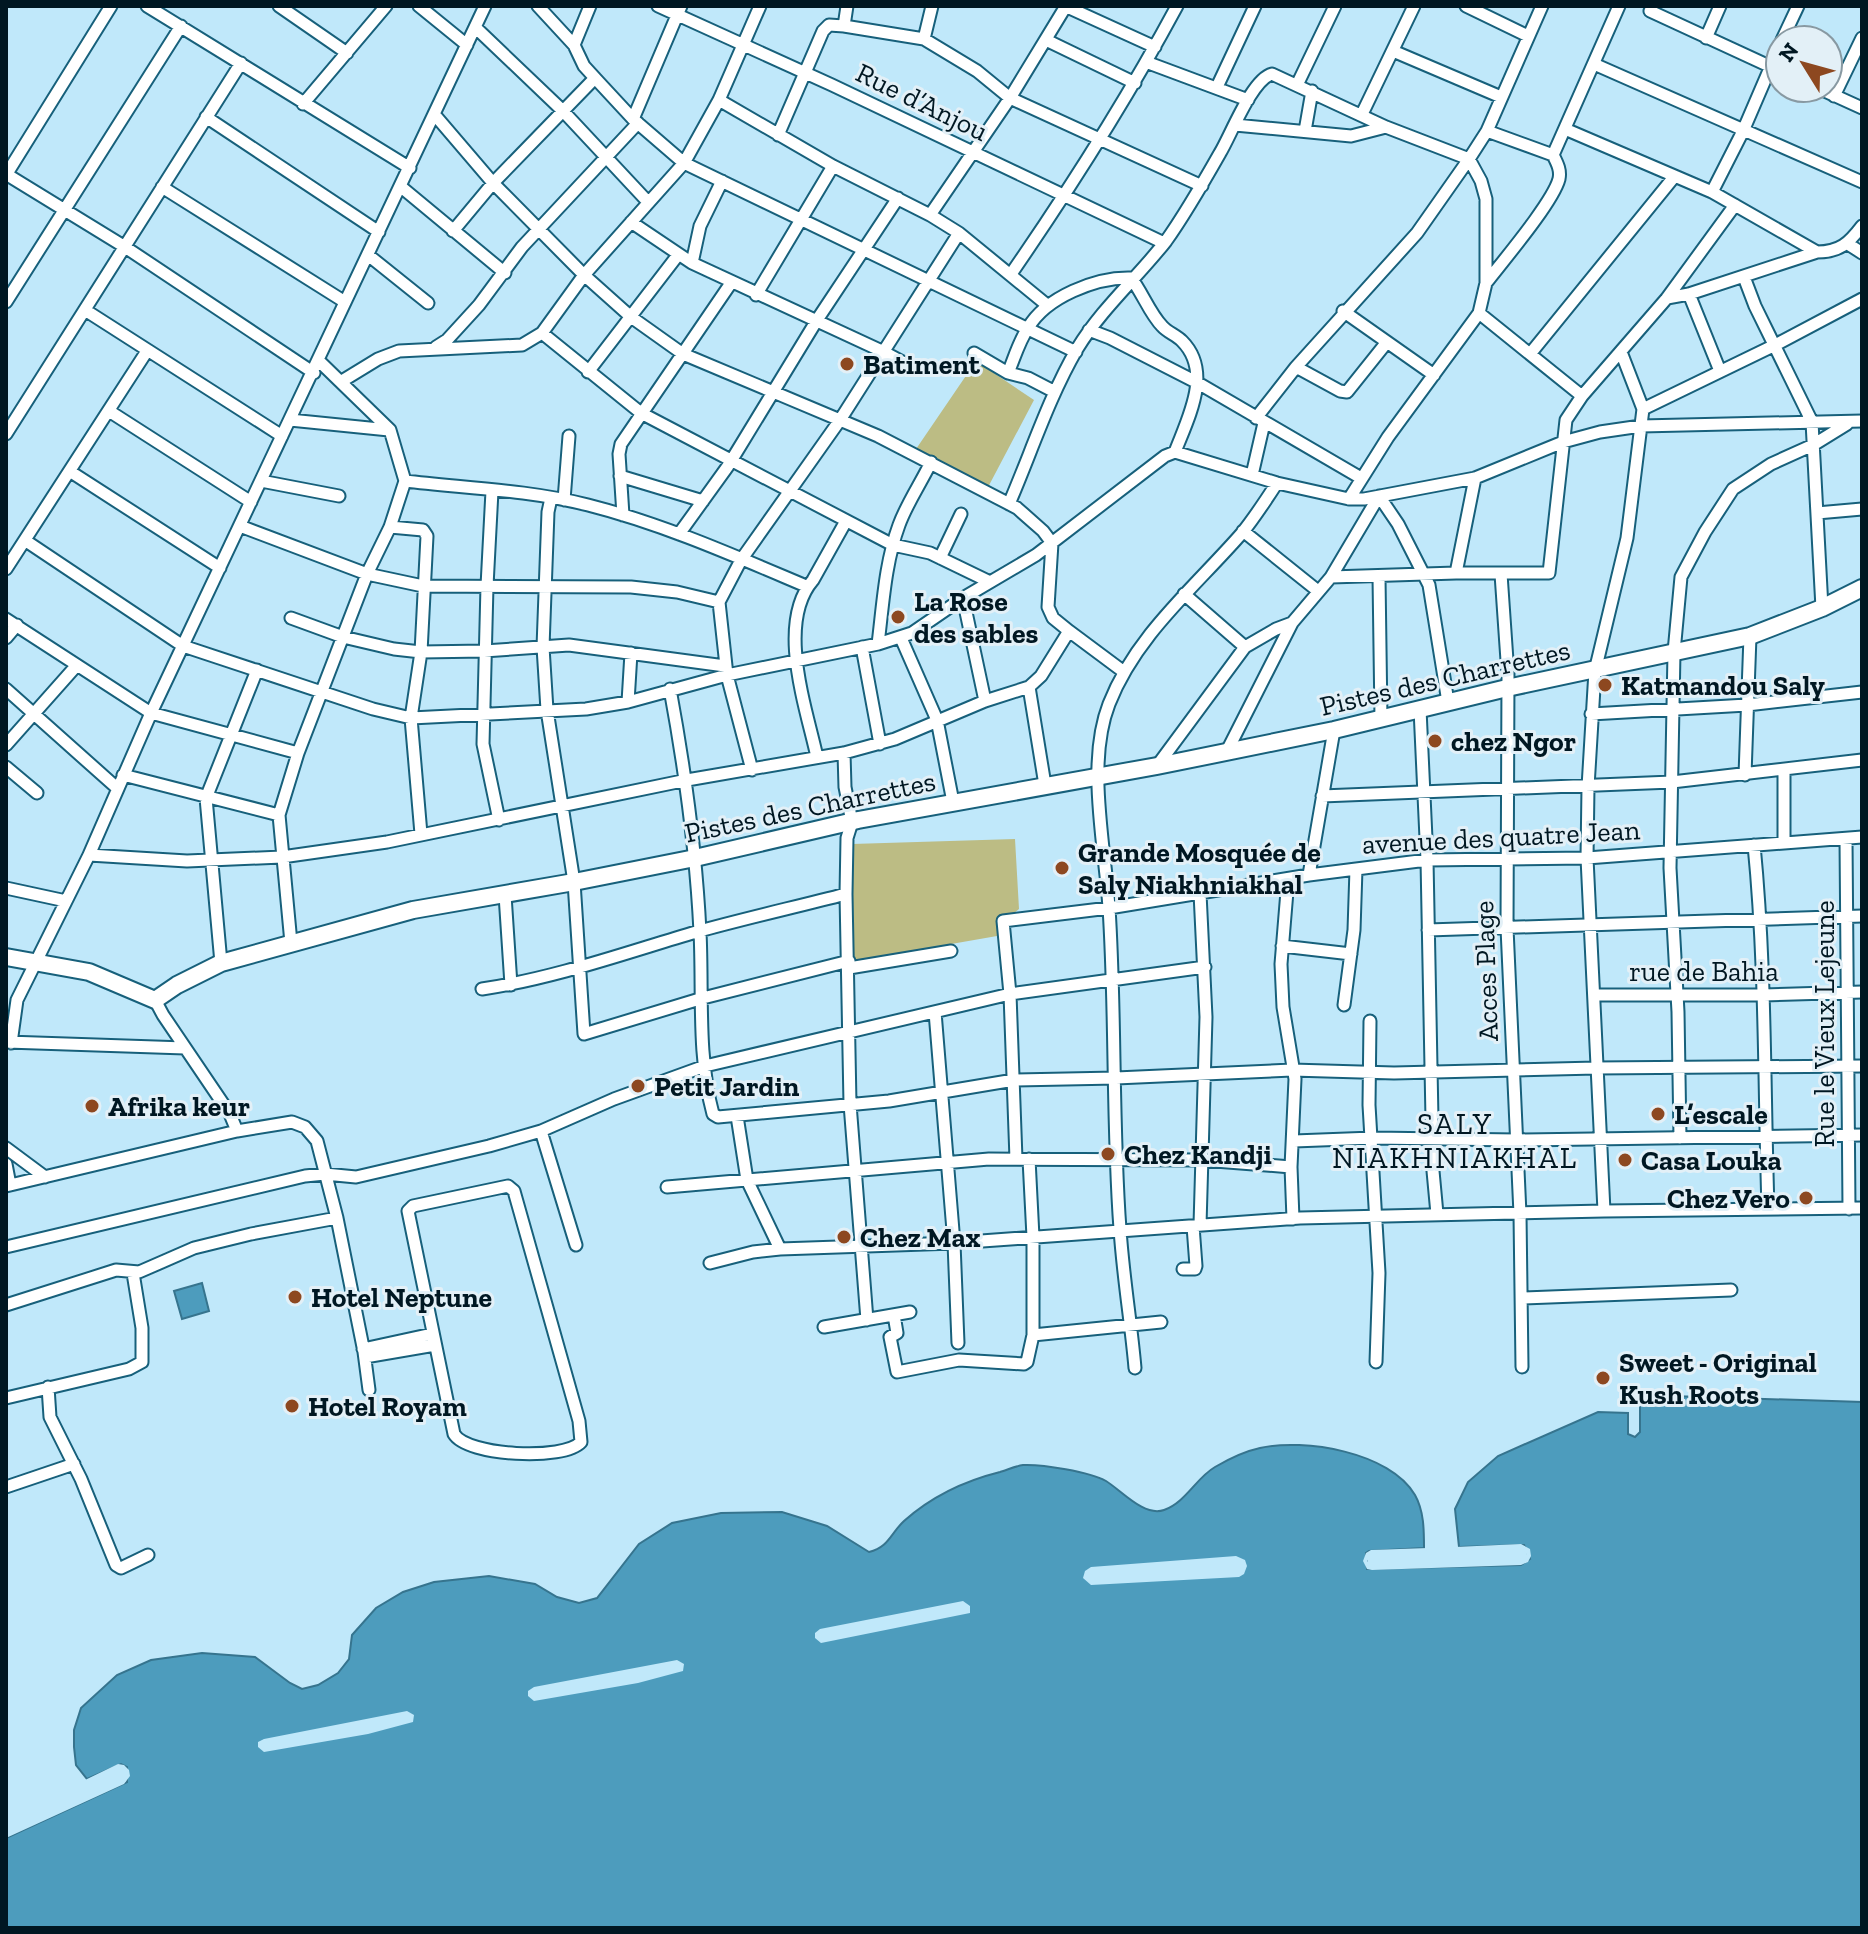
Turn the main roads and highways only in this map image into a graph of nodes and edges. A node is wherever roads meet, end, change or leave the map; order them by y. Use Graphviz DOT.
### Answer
graph roads {
  1 [pos="1862,588"];
  2 [pos="6,957"];
  1 -- 2 [label="main road, Pistes des Charrettes"];
}
